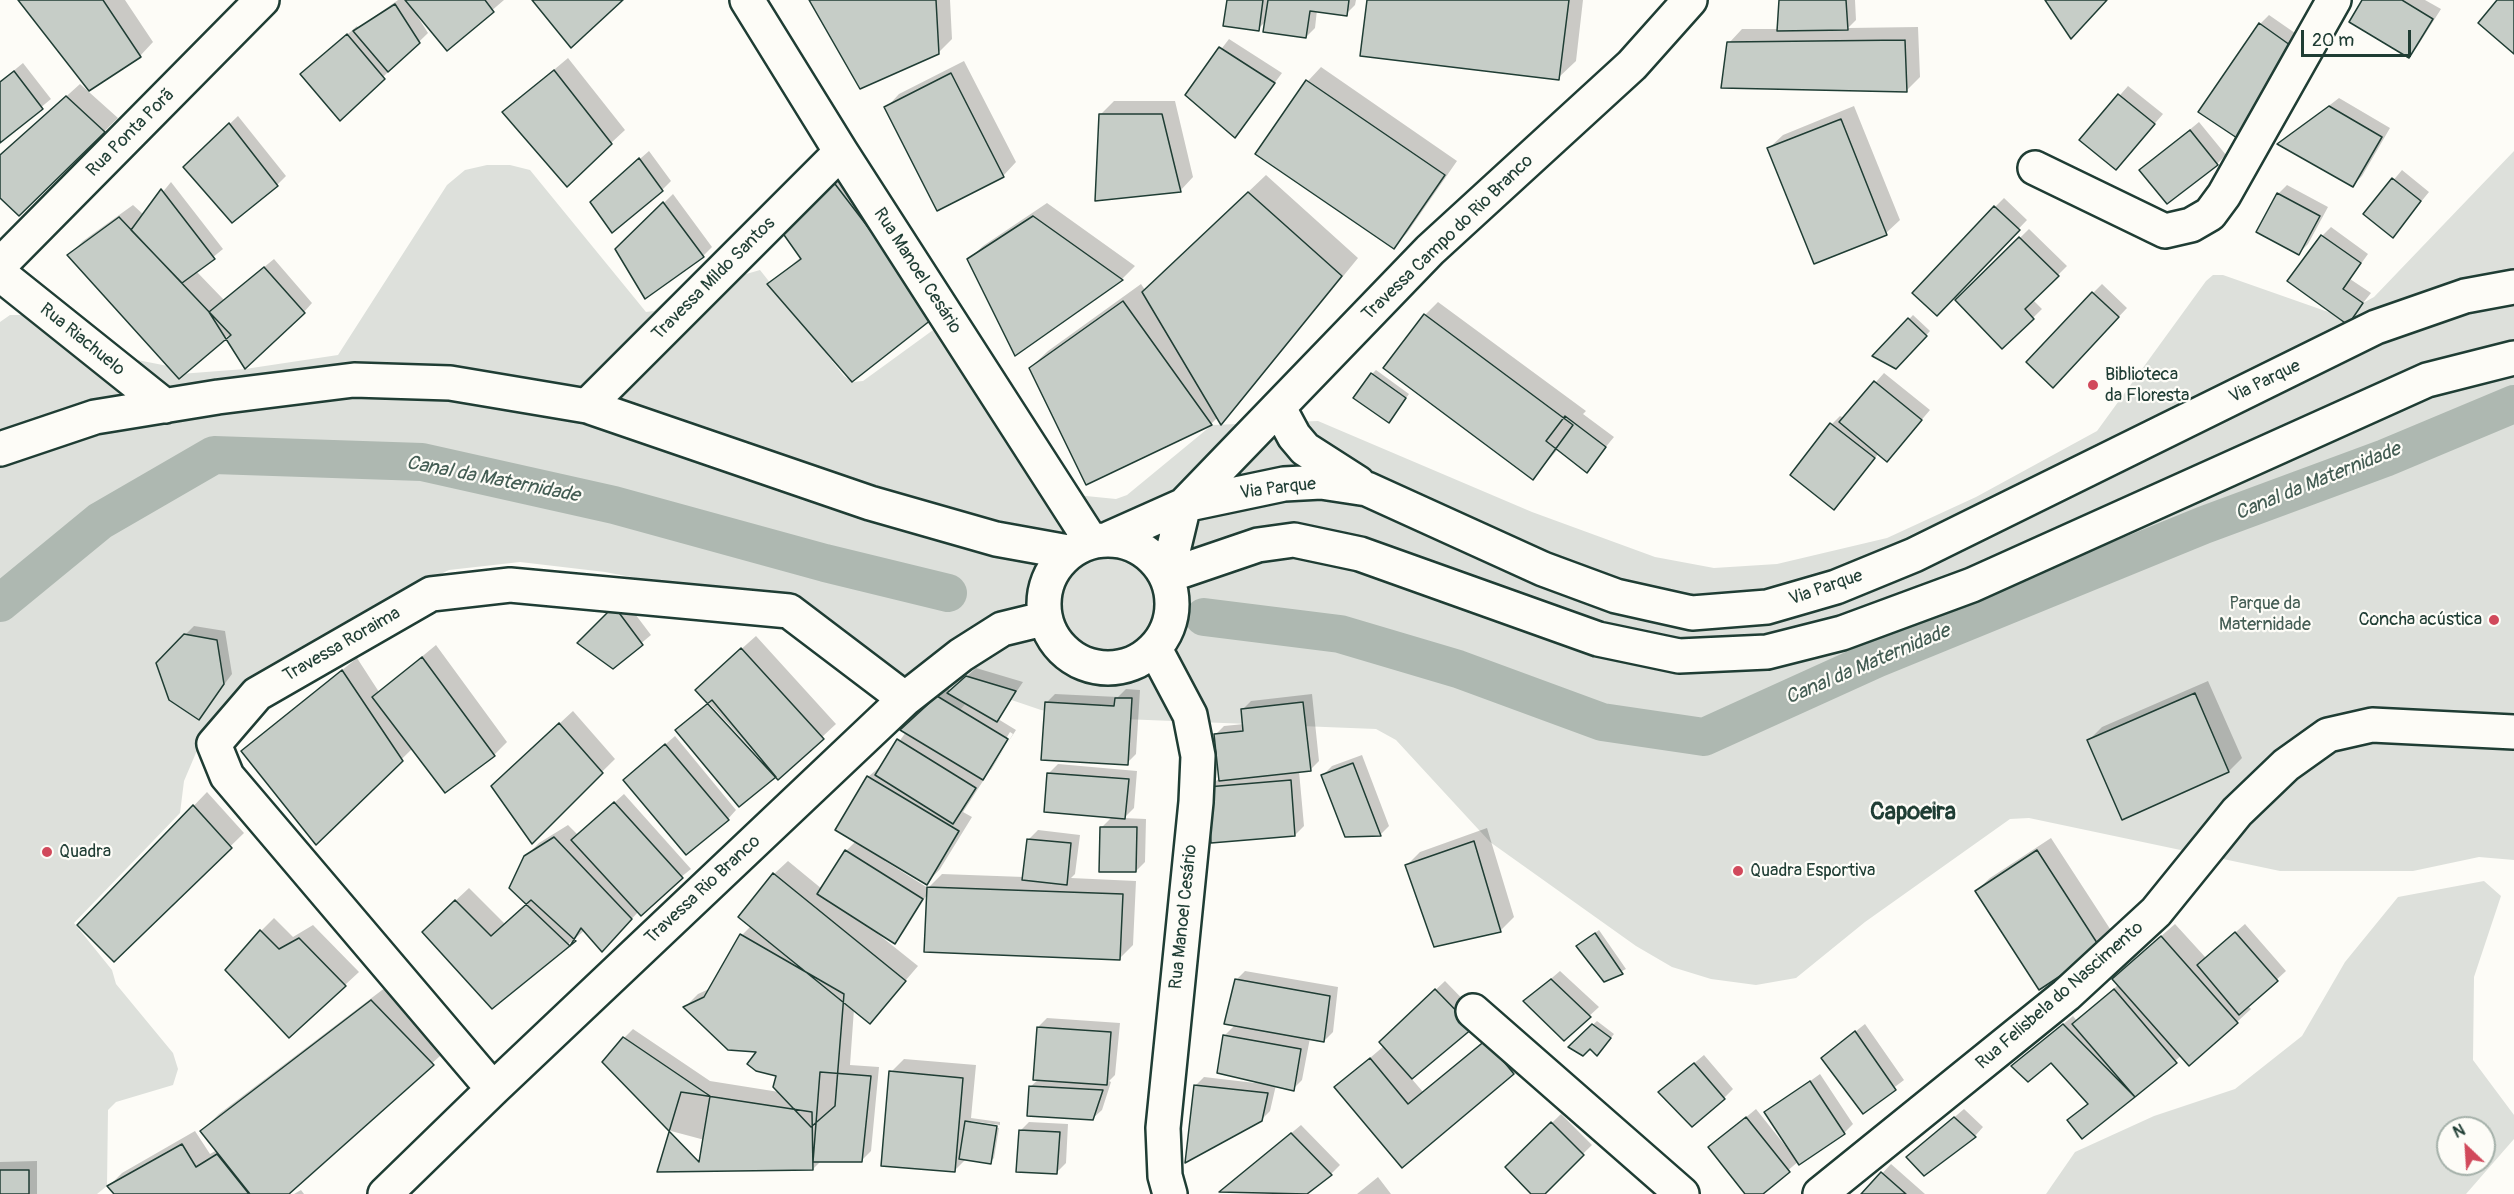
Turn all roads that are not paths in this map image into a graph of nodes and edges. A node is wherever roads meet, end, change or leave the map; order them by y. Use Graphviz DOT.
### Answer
graph roads {
  1 [pos="262,0"];
  2 [pos="747,0"];
  3 [pos="1690,0"];
  4 [pos="2334,0"];
  5 [pos="841,152"];
  6 [pos="2035,168"];
  7 [pos="0,266"];
  8 [pos="0,274"];
  9 [pos="2514,287"];
  10 [pos="2514,358"];
  11 [pos="165,406"];
  12 [pos="587,406"];
  13 [pos="1279,408"];
  14 [pos="0,449"];
  15 [pos="1367,489"];
  16 [pos="1184,505"];
  17 [pos="1090,544"];
  18 [pos="1167,576"];
  19 [pos="1043,619"];
  20 [pos="1155,649"];
  21 [pos="905,699"];
  22 [pos="2514,732"];
  23 [pos="1473,1011"];
  24 [pos="493,1089"];
  25 [pos="385,1194"];
  26 [pos="1170,1194"];
  27 [pos="1682,1194"];
  28 [pos="1820,1194"];
  1 -- 7 [label="street, Rua Ponta Porã"];
  2 -- 5 [label="street, Rua Manoel Cesário"];
  3 -- 13 [label="street, Travessa Campo do Rio Branco"];
  4 -- 6 [label="street"];
  5 -- 12 [label="street, Travessa Mildo Santos"];
  5 -- 17 [label="street, Rua Manoel Cesário"];
  8 -- 11 [label="street, Rua Riachuelo"];
  9 -- 15 [label="street, Via Parque"];
  10 -- 18 [label="street"];
  11 -- 12 [label="street"];
  11 -- 14 [label="street"];
  12 -- 17 [label="street"];
  13 -- 15 [label="street"];
  13 -- 16 [label="street, Travessa Campo do Rio Branco"];
  15 -- 16 [label="street, Via Parque"];
  16 -- 17 [label="street, Via Parque"];
  16 -- 18 [label="street"];
  17 -- 18 [label="street"];
  17 -- 19 [label="street"];
  18 -- 20 [label="street"];
  19 -- 20 [label="street"];
  19 -- 21 [label="street, Travessa Rio Branco"];
  20 -- 26 [label="street, Rua Manoel Cesário"];
  21 -- 24 [label="street, Travessa Rio Branco"];
  21 -- 24 [label="street, Travessa Roraima"];
  22 -- 28 [label="street, Rua Felisbela do Nascimento"];
  23 -- 27 [label="street"];
  24 -- 25 [label="street, Travessa Rio Branco"];
}
